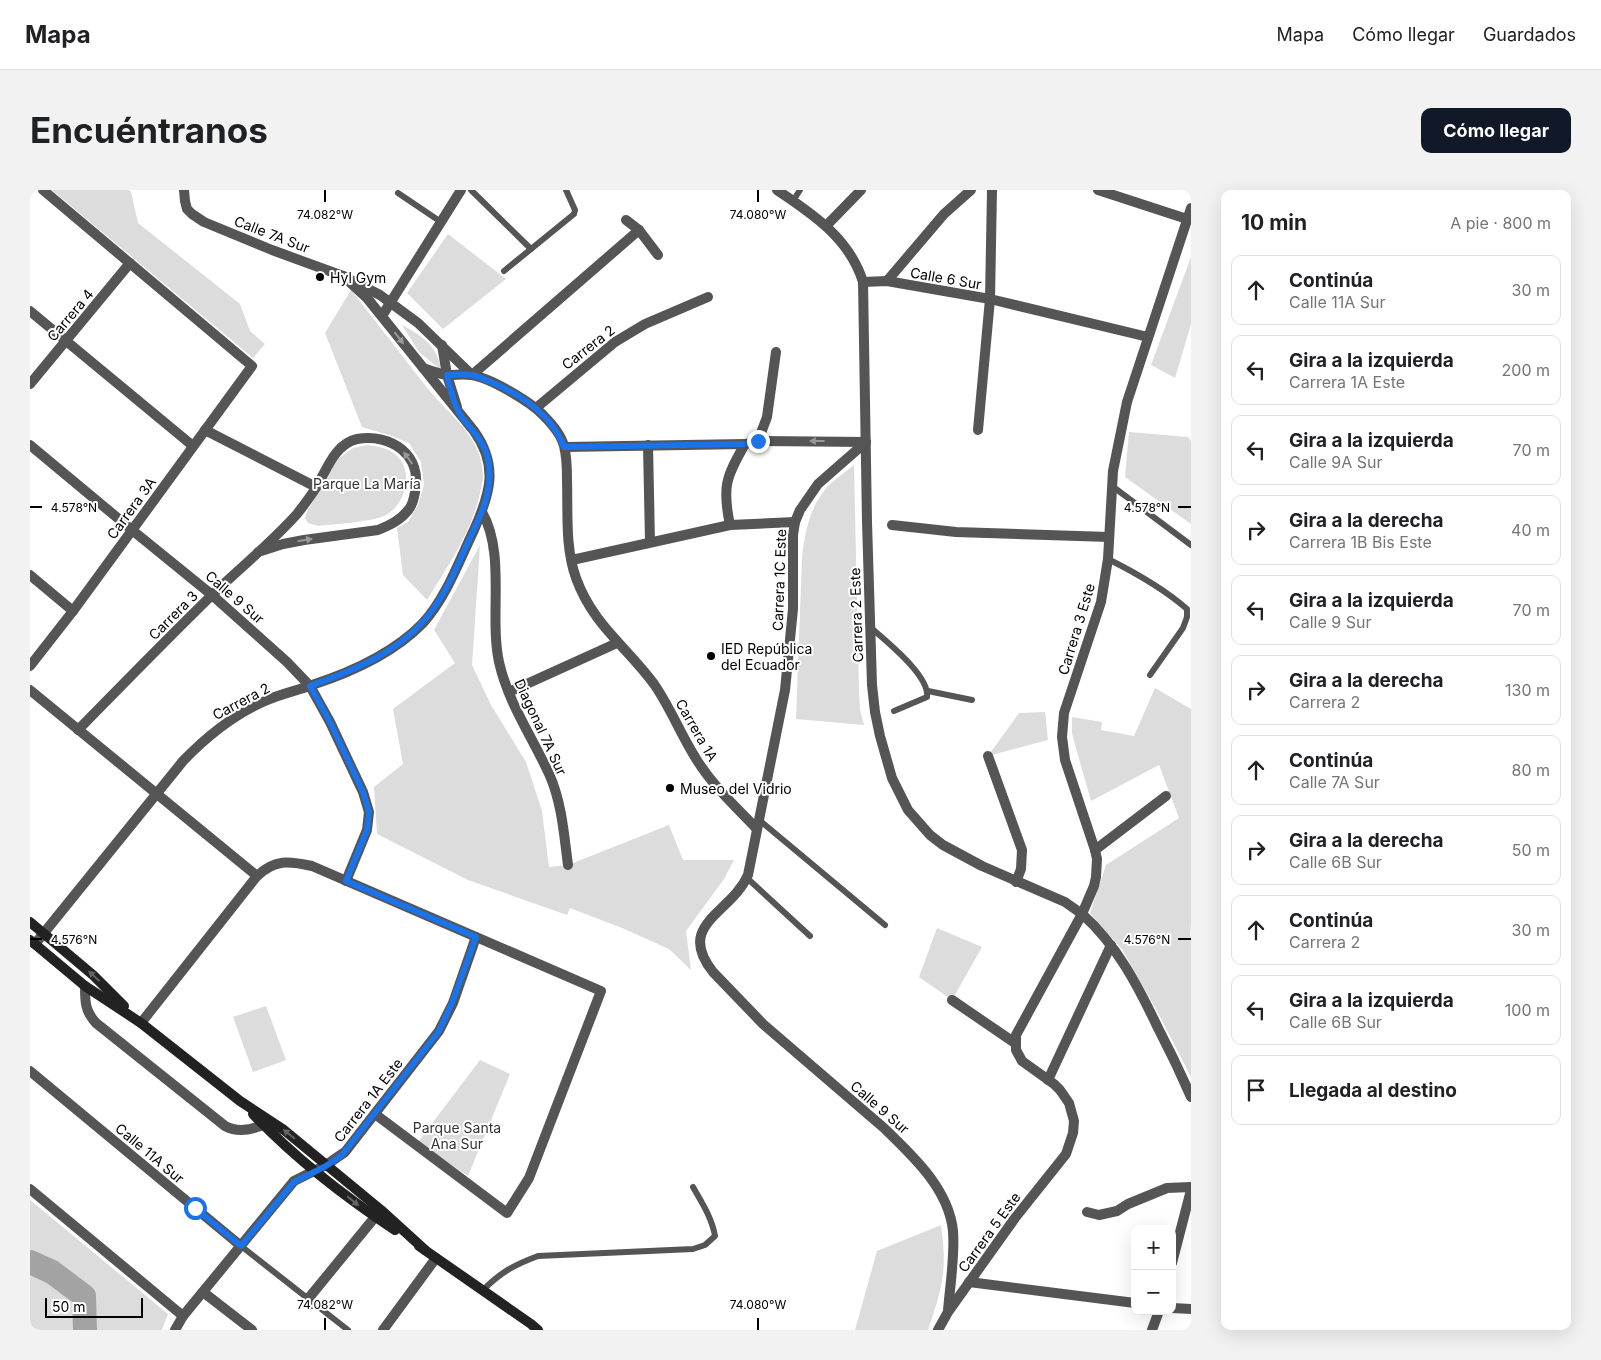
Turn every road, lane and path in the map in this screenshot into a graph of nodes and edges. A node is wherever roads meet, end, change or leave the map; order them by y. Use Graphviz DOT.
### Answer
graph roads {
  1 [pos="43,190"];
  2 [pos="184,190"];
  3 [pos="462,190"];
  4 [pos="471,190"];
  5 [pos="566,190"];
  6 [pos="778,190"];
  7 [pos="800,190"];
  8 [pos="861,190"];
  9 [pos="970,190"];
  10 [pos="992,190"];
  11 [pos="1098,190"];
  12 [pos="398,193"];
  13 [pos="793,201"];
  14 [pos="1191,208"];
  15 [pos="1187,219"];
  16 [pos="626,220"];
  17 [pos="441,222"];
  18 [pos="826,226"];
  19 [pos="639,230"];
  20 [pos="531,249"];
  21 [pos="658,255"];
  22 [pos="130,263"];
  23 [pos="504,271"];
  24 [pos="343,276"];
  25 [pos="887,281"];
  26 [pos="863,282"];
  27 [pos="708,297"];
  28 [pos="990,300"];
  29 [pos="390,302"];
  30 [pos="30,311"];
  31 [pos="382,316"];
  32 [pos="1148,337"];
  33 [pos="66,340"];
  34 [pos="442,346"];
  35 [pos="776,352"];
  36 [pos="422,368"];
  37 [pos="447,375"];
  38 [pos="472,375"];
  39 [pos="30,384"];
  40 [pos="536,408"];
  41 [pos="460,415"];
  42 [pos="205,430"];
  43 [pos="978,430"];
  44 [pos="758,441"];
  45 [pos="866,442"];
  46 [pos="745,444"];
  47 [pos="30,445"];
  48 [pos="648,445"];
  49 [pos="193,446"];
  50 [pos="564,447"];
  51 [pos="1111,486"];
  52 [pos="316,487"];
  53 [pos="482,512"];
  54 [pos="795,522"];
  55 [pos="730,525"];
  56 [pos="892,525"];
  57 [pos="132,530"];
  58 [pos="1109,537"];
  59 [pos="650,542"];
  60 [pos="1191,545"];
  61 [pos="258,552"];
  62 [pos="1108,559"];
  63 [pos="572,560"];
  64 [pos="30,575"];
  65 [pos="212,595"];
  66 [pos="73,611"];
  67 [pos="870,627"];
  68 [pos="616,642"];
  69 [pos="30,666"];
  70 [pos="1150,675"];
  71 [pos="310,686"];
  72 [pos="30,690"];
  73 [pos="928,691"];
  74 [pos="510,692"];
  75 [pos="972,700"];
  76 [pos="894,711"];
  77 [pos="78,730"];
  78 [pos="988,756"];
  79 [pos="156,794"];
  80 [pos="1166,796"];
  81 [pos="757,824"];
  82 [pos="1095,850"];
  83 [pos="568,865"];
  84 [pos="257,876"];
  85 [pos="747,878"];
  86 [pos="346,881"];
  87 [pos="1016,882"];
  88 [pos="1082,914"];
  89 [pos="30,922"];
  90 [pos="885,925"];
  91 [pos="44,934"];
  92 [pos="810,936"];
  93 [pos="476,937"];
  94 [pos="32,945"];
  95 [pos="1111,945"];
  96 [pos="706,964"];
  97 [pos="86,986"];
  98 [pos="952,1000"];
  99 [pos="141,1023"];
  100 [pos="1015,1043"];
  101 [pos="30,1071"];
  102 [pos="1048,1080"];
  103 [pos="1191,1097"];
  104 [pos="240,1101"];
  105 [pos="375,1114"];
  106 [pos="263,1125"];
  107 [pos="326,1166"];
  108 [pos="315,1170"];
  109 [pos="693,1187"];
  110 [pos="30,1188"];
  111 [pos="1191,1188"];
  112 [pos="1087,1212"];
  113 [pos="375,1217"];
  114 [pos="241,1246"];
  115 [pos="1176,1247"];
  116 [pos="425,1250"];
  117 [pos="436,1258"];
  118 [pos="970,1282"];
  119 [pos="483,1290"];
  120 [pos="203,1292"];
  121 [pos="308,1299"];
  122 [pos="1131,1303"];
  123 [pos="1176,1308"];
  124 [pos="1191,1309"];
  125 [pos="948,1312"];
  126 [pos="1158,1315"];
  127 [pos="183,1316"];
  128 [pos="534,1327"];
  129 [pos="175,1330"];
  130 [pos="252,1330"];
  131 [pos="348,1330"];
  132 [pos="383,1330"];
  133 [pos="543,1330"];
  134 [pos="938,1330"];
  135 [pos="1152,1330"];
  1 -- 22 [label="street"];
  2 -- 24 [label="street, Calle 7A Sur"];
  3 -- 17 [label="street"];
  4 -- 20 [label="lane"];
  5 -- 20 [label="lane"];
  6 -- 13 [label="street"];
  7 -- 13 [label="lane"];
  8 -- 18 [label="street"];
  9 -- 25 [label="street"];
  10 -- 28 [label="street"];
  11 -- 15 [label="street"];
  12 -- 17 [label="lane"];
  13 -- 18 [label="street"];
  14 -- 15 [label="street, Carrera 3 Este"];
  15 -- 32 [label="street, Carrera 3 Este"];
  16 -- 19 [label="street"];
  17 -- 29 [label="street"];
  18 -- 26 [label="street"];
  19 -- 21 [label="street"];
  19 -- 38 [label="street"];
  20 -- 23 [label="lane"];
  22 -- 33 [label="street, Carrera 4"];
  22 -- 42 [label="street, Carrera 3A"];
  24 -- 29 [label="street, Calle 7A Sur"];
  24 -- 31 [label="street, Calle 7A Sur"];
  25 -- 26 [label="street, Calle 6 Sur"];
  25 -- 28 [label="street, Calle 6 Sur"];
  26 -- 45 [label="street, Carrera 2 Este"];
  27 -- 40 [label="street, Carrera 2"];
  28 -- 32 [label="street, Calle 6 Sur"];
  28 -- 43 [label="street"];
  29 -- 31 [label="street"];
  29 -- 34 [label="street, Calle 7A Sur"];
  30 -- 33 [label="street"];
  31 -- 36 [label="street, Calle 7A Sur, one-way"];
  32 -- 51 [label="street, Carrera 3 Este"];
  33 -- 39 [label="street, Carrera 4"];
  33 -- 49 [label="street"];
  34 -- 37 [label="street, Calle 7A Sur"];
  34 -- 38 [label="street"];
  35 -- 44 [label="street"];
  36 -- 37 [label="street"];
  36 -- 41 [label="street, Calle 7A Sur"];
  37 -- 38 [label="street"];
  37 -- 41 [label="street, Calle 7A Sur"];
  38 -- 40 [label="street"];
  40 -- 50 [label="street"];
  41 -- 53 [label="street, Calle 7A Sur"];
  42 -- 49 [label="street, Carrera 3A"];
  42 -- 52 [label="street"];
  45 -- 44 [label="street, one-way"];
  44 -- 46 [label="street"];
  45 -- 54 [label="street, Carrera 1C Este"];
  45 -- 67 [label="street, Carrera 2 Este"];
  46 -- 48 [label="street"];
  46 -- 55 [label="street"];
  47 -- 57 [label="street, Calle 9 Sur"];
  48 -- 50 [label="street"];
  48 -- 59 [label="street"];
  49 -- 57 [label="street, Carrera 3A"];
  50 -- 63 [label="street, Carrera 1A"];
  51 -- 58 [label="street, Carrera 3 Este"];
  51 -- 60 [label="lane"];
  52 -- 61 [label="street, Carrera 3"];
  61 -- 52 [label="street, Carrera 3, one-way"];
  53 -- 71 [label="street, Carrera 2"];
  53 -- 74 [label="street, Diagonal 7A Sur"];
  54 -- 55 [label="street"];
  54 -- 81 [label="street, Carrera 1C Este"];
  55 -- 59 [label="street"];
  56 -- 58 [label="street"];
  57 -- 65 [label="street, Calle 9 Sur"];
  57 -- 66 [label="street, Carrera 3A"];
  58 -- 62 [label="street, Carrera 3 Este"];
  59 -- 63 [label="street"];
  61 -- 65 [label="street, Carrera 3"];
  62 -- 70 [label="lane"];
  62 -- 82 [label="street, Carrera 3 Este"];
  63 -- 68 [label="street, Carrera 1A"];
  64 -- 66 [label="street"];
  65 -- 71 [label="street, Calle 9 Sur"];
  65 -- 77 [label="street, Carrera 3"];
  66 -- 69 [label="street, Carrera 3A"];
  67 -- 73 [label="lane"];
  67 -- 87 [label="street, Carrera 2 Este"];
  68 -- 74 [label="street"];
  68 -- 81 [label="street, Carrera 1A"];
  71 -- 79 [label="street, Carrera 2"];
  71 -- 86 [label="street, Calle 9 Sur"];
  72 -- 77 [label="street"];
  73 -- 75 [label="lane"];
  73 -- 76 [label="lane"];
  74 -- 83 [label="street, Diagonal 7A Sur"];
  77 -- 79 [label="street"];
  78 -- 87 [label="street"];
  79 -- 84 [label="street"];
  79 -- 91 [label="street, Carrera 2"];
  80 -- 82 [label="street"];
  81 -- 85 [label="street, Carrera 1C Este"];
  81 -- 90 [label="lane"];
  82 -- 88 [label="street, Carrera 3 Este"];
  84 -- 86 [label="street"];
  84 -- 99 [label="street"];
  85 -- 92 [label="lane"];
  85 -- 96 [label="street, Carrera 1C Este"];
  86 -- 93 [label="street"];
  87 -- 88 [label="street, Carrera 2 Este"];
  88 -- 95 [label="street, Carrera 2 Este"];
  88 -- 100 [label="street, Carrera 3 Este"];
  89 -- 91 [label="main road"];
  91 -- 94 [label="street, Carrera 2"];
  99 -- 91 [label="main road, one-way"];
  93 -- 105 [label="street, Carrera 1A Este"];
  93 -- 105 [label="street"];
  94 -- 97 [label="main road"];
  95 -- 102 [label="street"];
  95 -- 103 [label="street, Carrera 2 Este"];
  96 -- 125 [label="street, Calle 9 Sur"];
  97 -- 99 [label="main road"];
  97 -- 106 [label="street"];
  98 -- 100 [label="street"];
  99 -- 104 [label="main road"];
  100 -- 102 [label="street"];
  101 -- 114 [label="street, Calle 11A Sur"];
  102 -- 118 [label="street, Carrera 5 Este"];
  104 -- 106 [label="main road"];
  107 -- 104 [label="main road, one-way"];
  105 -- 107 [label="street, Carrera 1A Este"];
  106 -- 108 [label="main road"];
  107 -- 108 [label="street, Carrera 1A Este"];
  107 -- 116 [label="main road"];
  108 -- 113 [label="main road, one-way"];
  108 -- 114 [label="street, Carrera 1A Este"];
  109 -- 119 [label="lane"];
  110 -- 127 [label="street"];
  111 -- 112 [label="street"];
  111 -- 115 [label="street"];
  113 -- 116 [label="main road"];
  113 -- 121 [label="street"];
  114 -- 120 [label="street, Carrera 1A Este"];
  114 -- 121 [label="lane, Calle 11A Sur"];
  116 -- 117 [label="main road"];
  117 -- 119 [label="main road"];
  117 -- 132 [label="street"];
  118 -- 122 [label="street"];
  118 -- 125 [label="street, Carrera 5 Este"];
  119 -- 128 [label="main road"];
  120 -- 127 [label="street, Carrera 1A Este"];
  120 -- 130 [label="street"];
  121 -- 131 [label="lane, Calle 11A Sur"];
  123 -- 124 [label="street"];
  125 -- 134 [label="street, Carrera 5 Este"];
  126 -- 135 [label="street"];
  127 -- 129 [label="street, Carrera 1A Este"];
  128 -- 133 [label="main road"];
}
